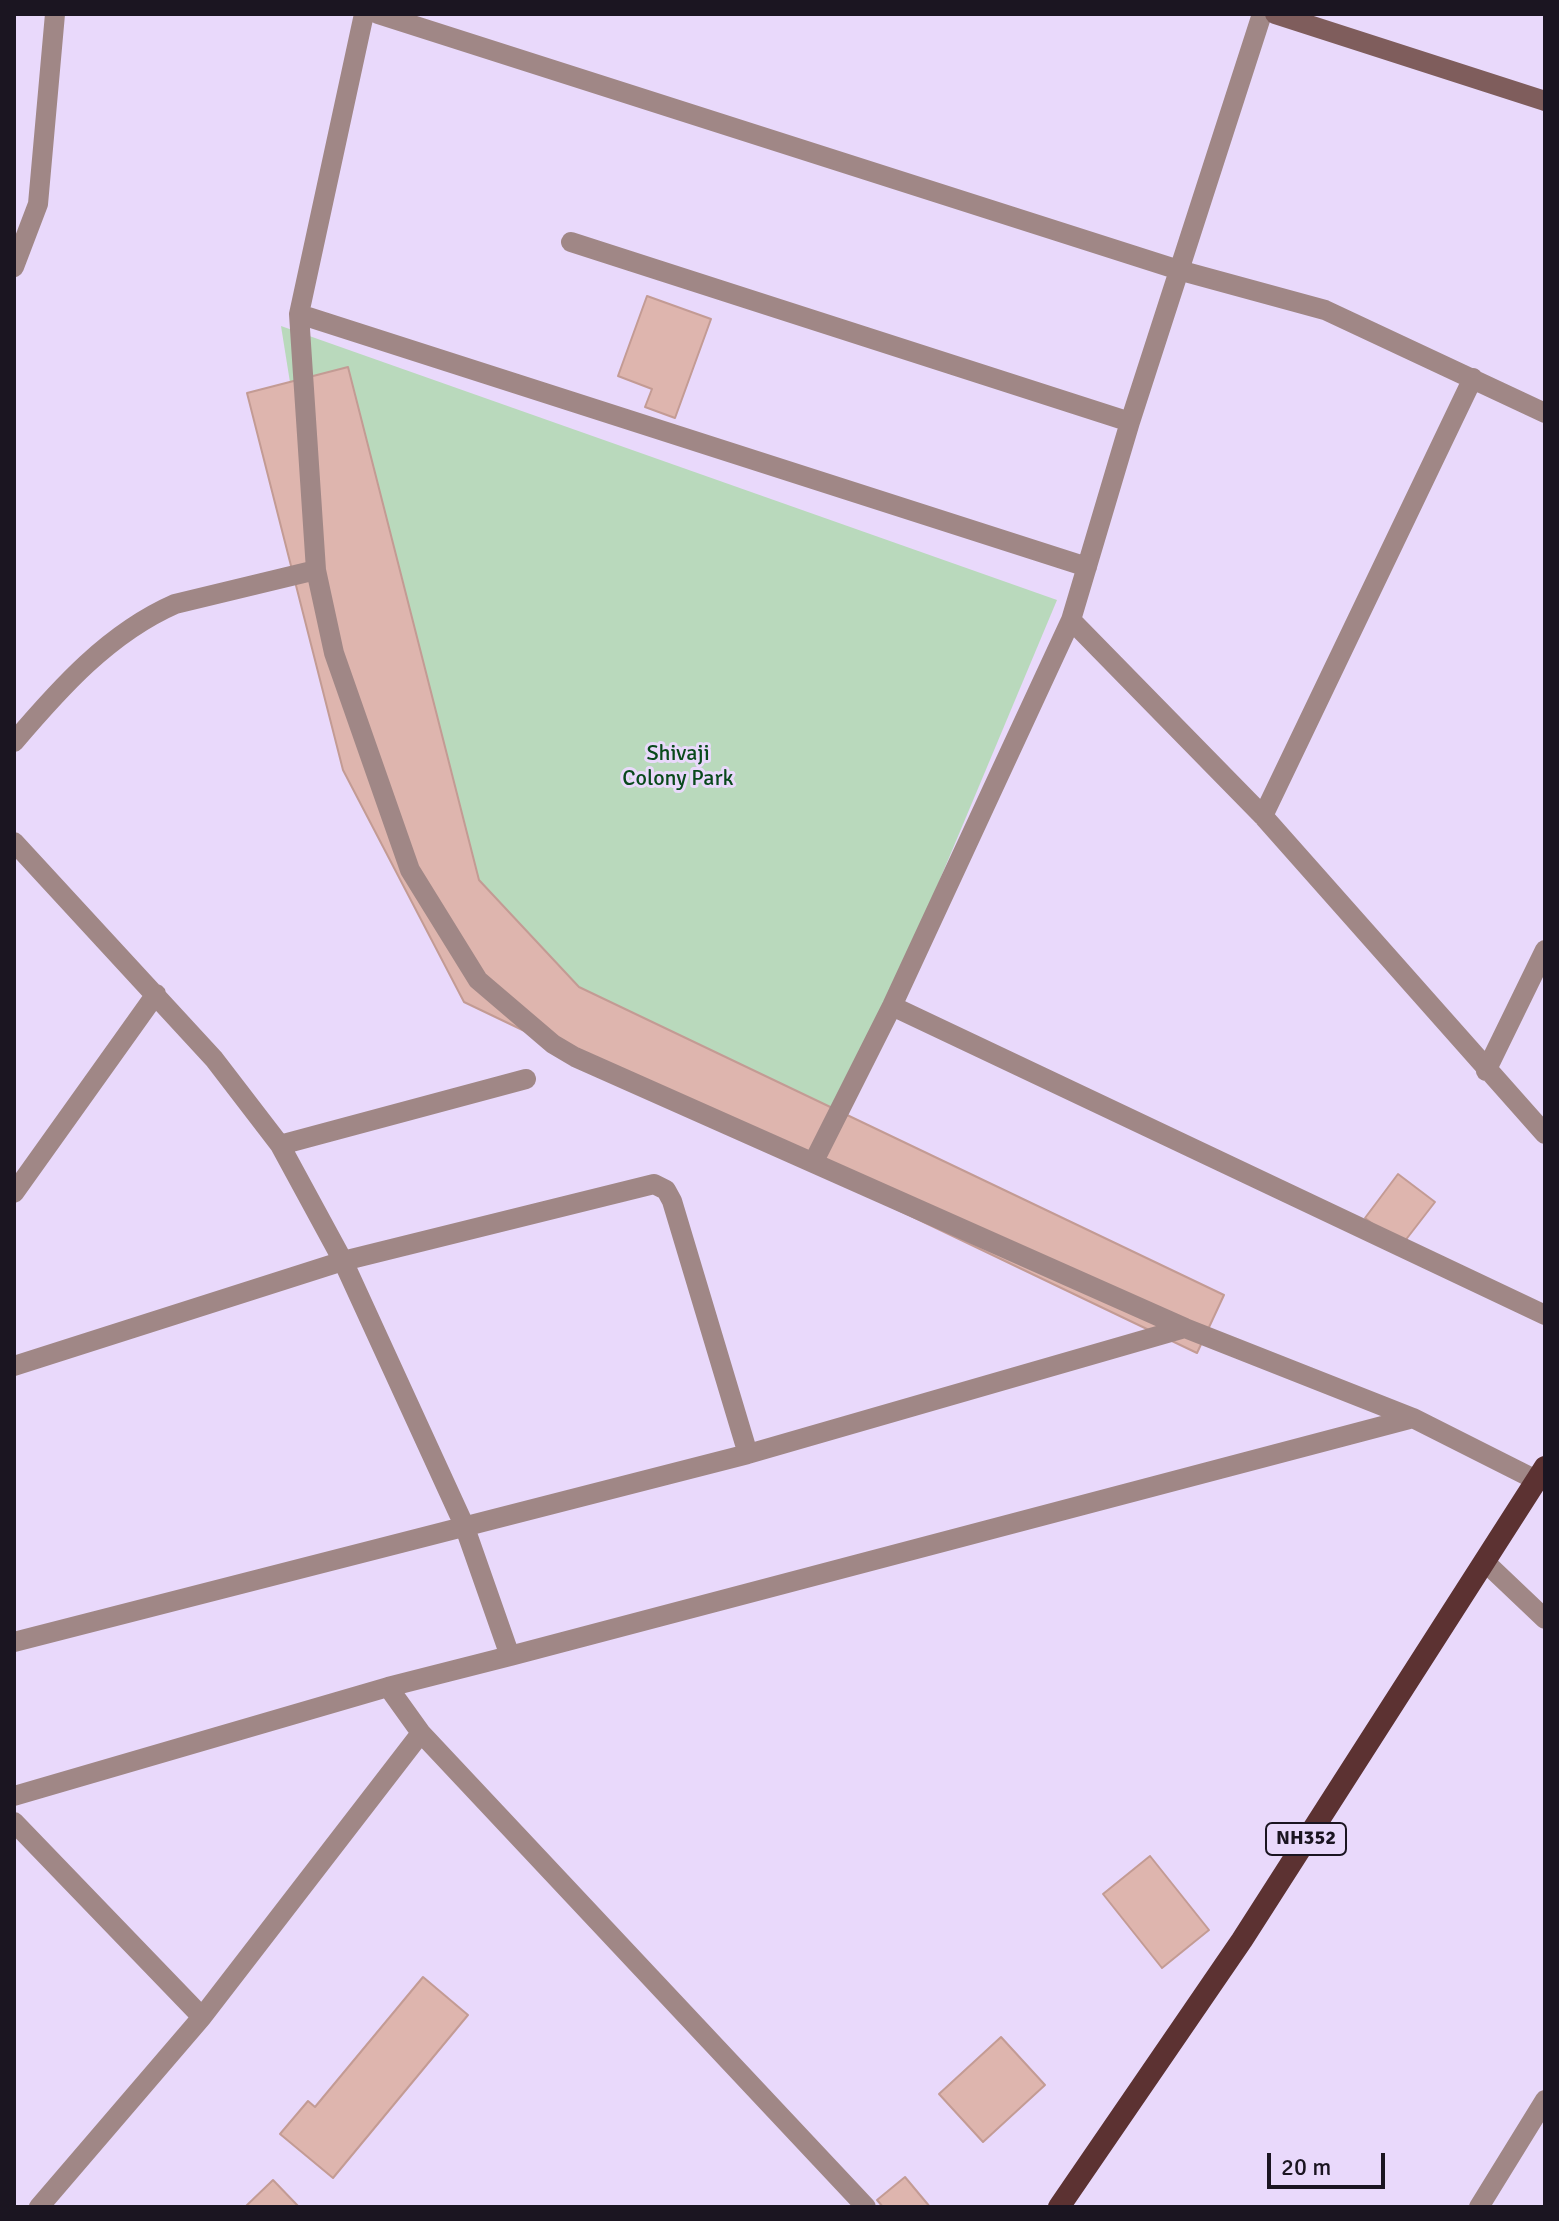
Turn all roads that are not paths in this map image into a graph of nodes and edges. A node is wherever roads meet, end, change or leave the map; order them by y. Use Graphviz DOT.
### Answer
graph roads {
  1 [pos="55,14"];
  2 [pos="364,14"];
  3 [pos="378,14"];
  4 [pos="1262,14"];
  5 [pos="1275,14"];
  6 [pos="1545,101"];
  7 [pos="23,227"];
  8 [pos="571,242"];
  9 [pos="14,267"];
  10 [pos="1182,271"];
  11 [pos="299,314"];
  12 [pos="1473,378"];
  13 [pos="1545,413"];
  14 [pos="1130,422"];
  15 [pos="1087,567"];
  16 [pos="316,570"];
  17 [pos="1071,620"];
  18 [pos="14,742"];
  19 [pos="1263,816"];
  20 [pos="14,842"];
  21 [pos="1545,950"];
  22 [pos="156,994"];
  23 [pos="892,1006"];
  24 [pos="1486,1071"];
  25 [pos="526,1079"];
  26 [pos="1545,1134"];
  27 [pos="280,1145"];
  28 [pos="814,1161"];
  29 [pos="14,1193"];
  30 [pos="343,1261"];
  31 [pos="1545,1315"];
  32 [pos="1185,1328"];
  33 [pos="14,1366"];
  34 [pos="1413,1418"];
  35 [pos="748,1454"];
  36 [pos="1540,1474"];
  37 [pos="464,1525"];
  38 [pos="1485,1562"];
  39 [pos="1545,1619"];
  40 [pos="14,1642"];
  41 [pos="510,1656"];
  42 [pos="388,1687"];
  43 [pos="421,1733"];
  44 [pos="14,1796"];
  45 [pos="14,1822"];
  46 [pos="202,2017"];
  47 [pos="1545,2100"];
  48 [pos="39,2207"];
  49 [pos="866,2207"];
  50 [pos="1059,2207"];
  51 [pos="1479,2207"];
  1 -- 7 [label="street"];
  2 -- 11 [label="street"];
  3 -- 10 [label="street"];
  4 -- 10 [label="street"];
  5 -- 6 [label="main road"];
  7 -- 9 [label="street"];
  8 -- 14 [label="street"];
  10 -- 12 [label="street"];
  10 -- 14 [label="street"];
  11 -- 15 [label="street"];
  11 -- 16 [label="street"];
  12 -- 13 [label="street"];
  12 -- 19 [label="street"];
  14 -- 15 [label="street"];
  15 -- 17 [label="street"];
  16 -- 18 [label="street"];
  16 -- 28 [label="street"];
  17 -- 19 [label="street"];
  17 -- 23 [label="street"];
  19 -- 24 [label="street"];
  20 -- 22 [label="street"];
  21 -- 24 [label="street"];
  22 -- 27 [label="street"];
  22 -- 29 [label="street"];
  23 -- 28 [label="street"];
  23 -- 31 [label="street"];
  24 -- 26 [label="street"];
  25 -- 27 [label="street"];
  27 -- 30 [label="street"];
  28 -- 32 [label="street"];
  30 -- 33 [label="street"];
  30 -- 35 [label="street"];
  30 -- 37 [label="street"];
  32 -- 34 [label="street"];
  32 -- 35 [label="street"];
  34 -- 36 [label="street"];
  34 -- 41 [label="street"];
  35 -- 37 [label="street"];
  36 -- 38 [label="highway, NH352"];
  37 -- 40 [label="street"];
  37 -- 41 [label="street"];
  38 -- 39 [label="street"];
  38 -- 50 [label="highway, NH352"];
  41 -- 42 [label="street"];
  42 -- 43 [label="street"];
  42 -- 44 [label="street"];
  43 -- 46 [label="street"];
  43 -- 49 [label="street"];
  45 -- 46 [label="street"];
  46 -- 48 [label="street"];
  47 -- 51 [label="street"];
}
